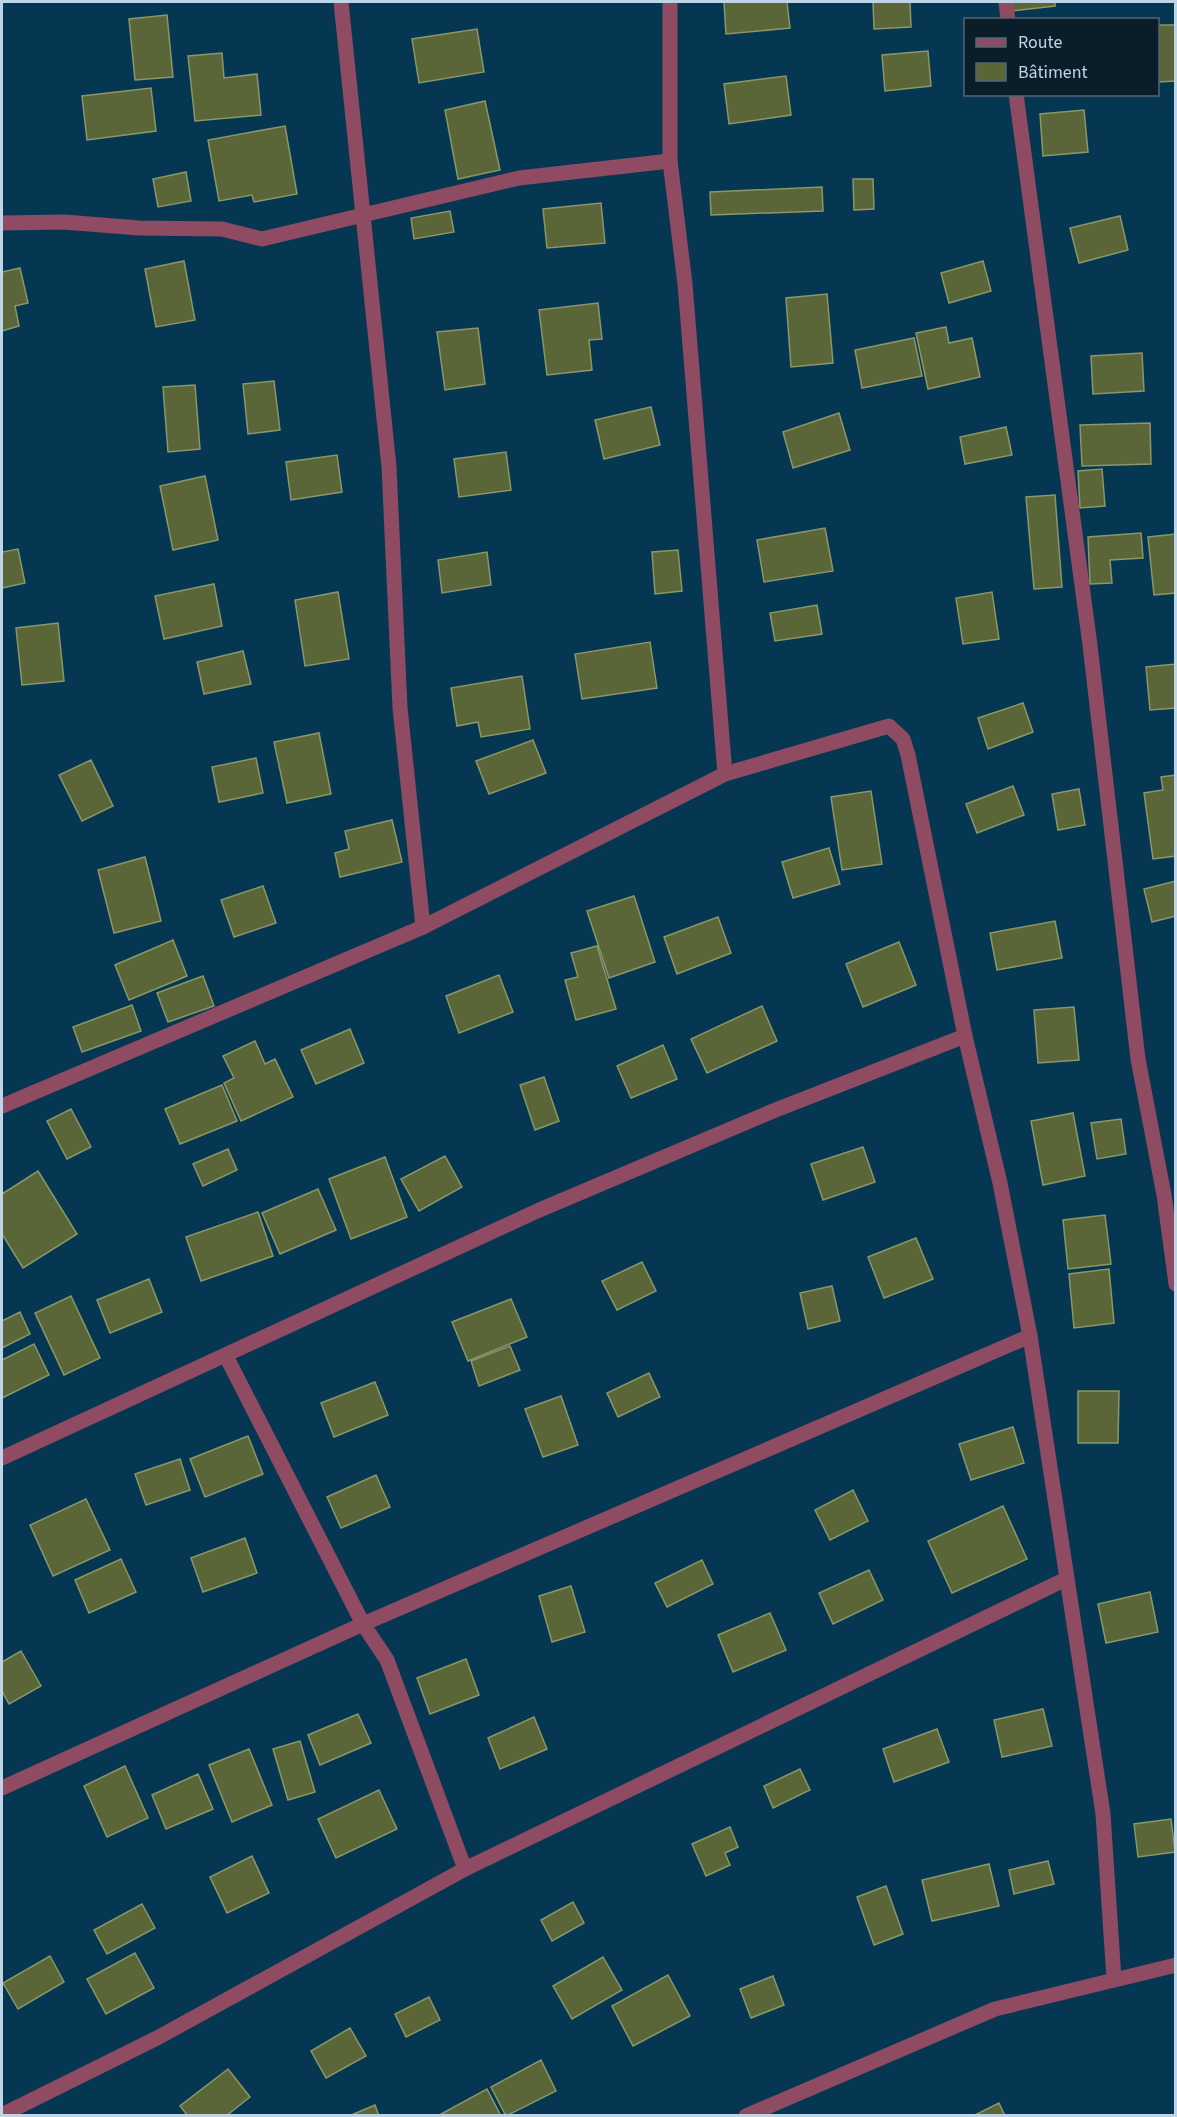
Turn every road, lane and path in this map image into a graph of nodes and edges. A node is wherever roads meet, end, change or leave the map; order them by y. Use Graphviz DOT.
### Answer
graph roads {
  1 [pos="341,2"];
  2 [pos="670,2"];
  3 [pos="1006,2"];
  4 [pos="1008,18"];
  5 [pos="1017,96"];
  6 [pos="670,161"];
  7 [pos="363,214"];
  8 [pos="2,223"];
  9 [pos="725,774"];
  10 [pos="423,927"];
  11 [pos="965,1036"];
  12 [pos="2,1106"];
  13 [pos="1176,1284"];
  14 [pos="1030,1336"];
  15 [pos="226,1356"];
  16 [pos="2,1458"];
  17 [pos="1066,1579"];
  18 [pos="363,1624"];
  19 [pos="2,1788"];
  20 [pos="465,1869"];
  21 [pos="1176,1965"];
  22 [pos="1114,1979"];
  23 [pos="2,2115"];
  24 [pos="746,2115"];
  1 -- 7 [label="street"];
  2 -- 6 [label="street"];
  3 -- 4 [label="street"];
  5 -- 13 [label="street"];
  6 -- 7 [label="street"];
  6 -- 9 [label="street"];
  7 -- 8 [label="street"];
  7 -- 10 [label="street"];
  9 -- 10 [label="street"];
  9 -- 11 [label="street"];
  10 -- 12 [label="street"];
  11 -- 14 [label="street"];
  11 -- 15 [label="street"];
  14 -- 17 [label="street"];
  14 -- 18 [label="street"];
  15 -- 16 [label="street"];
  15 -- 18 [label="street"];
  17 -- 20 [label="street"];
  17 -- 22 [label="street"];
  18 -- 19 [label="street"];
  18 -- 20 [label="street"];
  20 -- 23 [label="street"];
  21 -- 22 [label="street"];
  22 -- 24 [label="street"];
}
